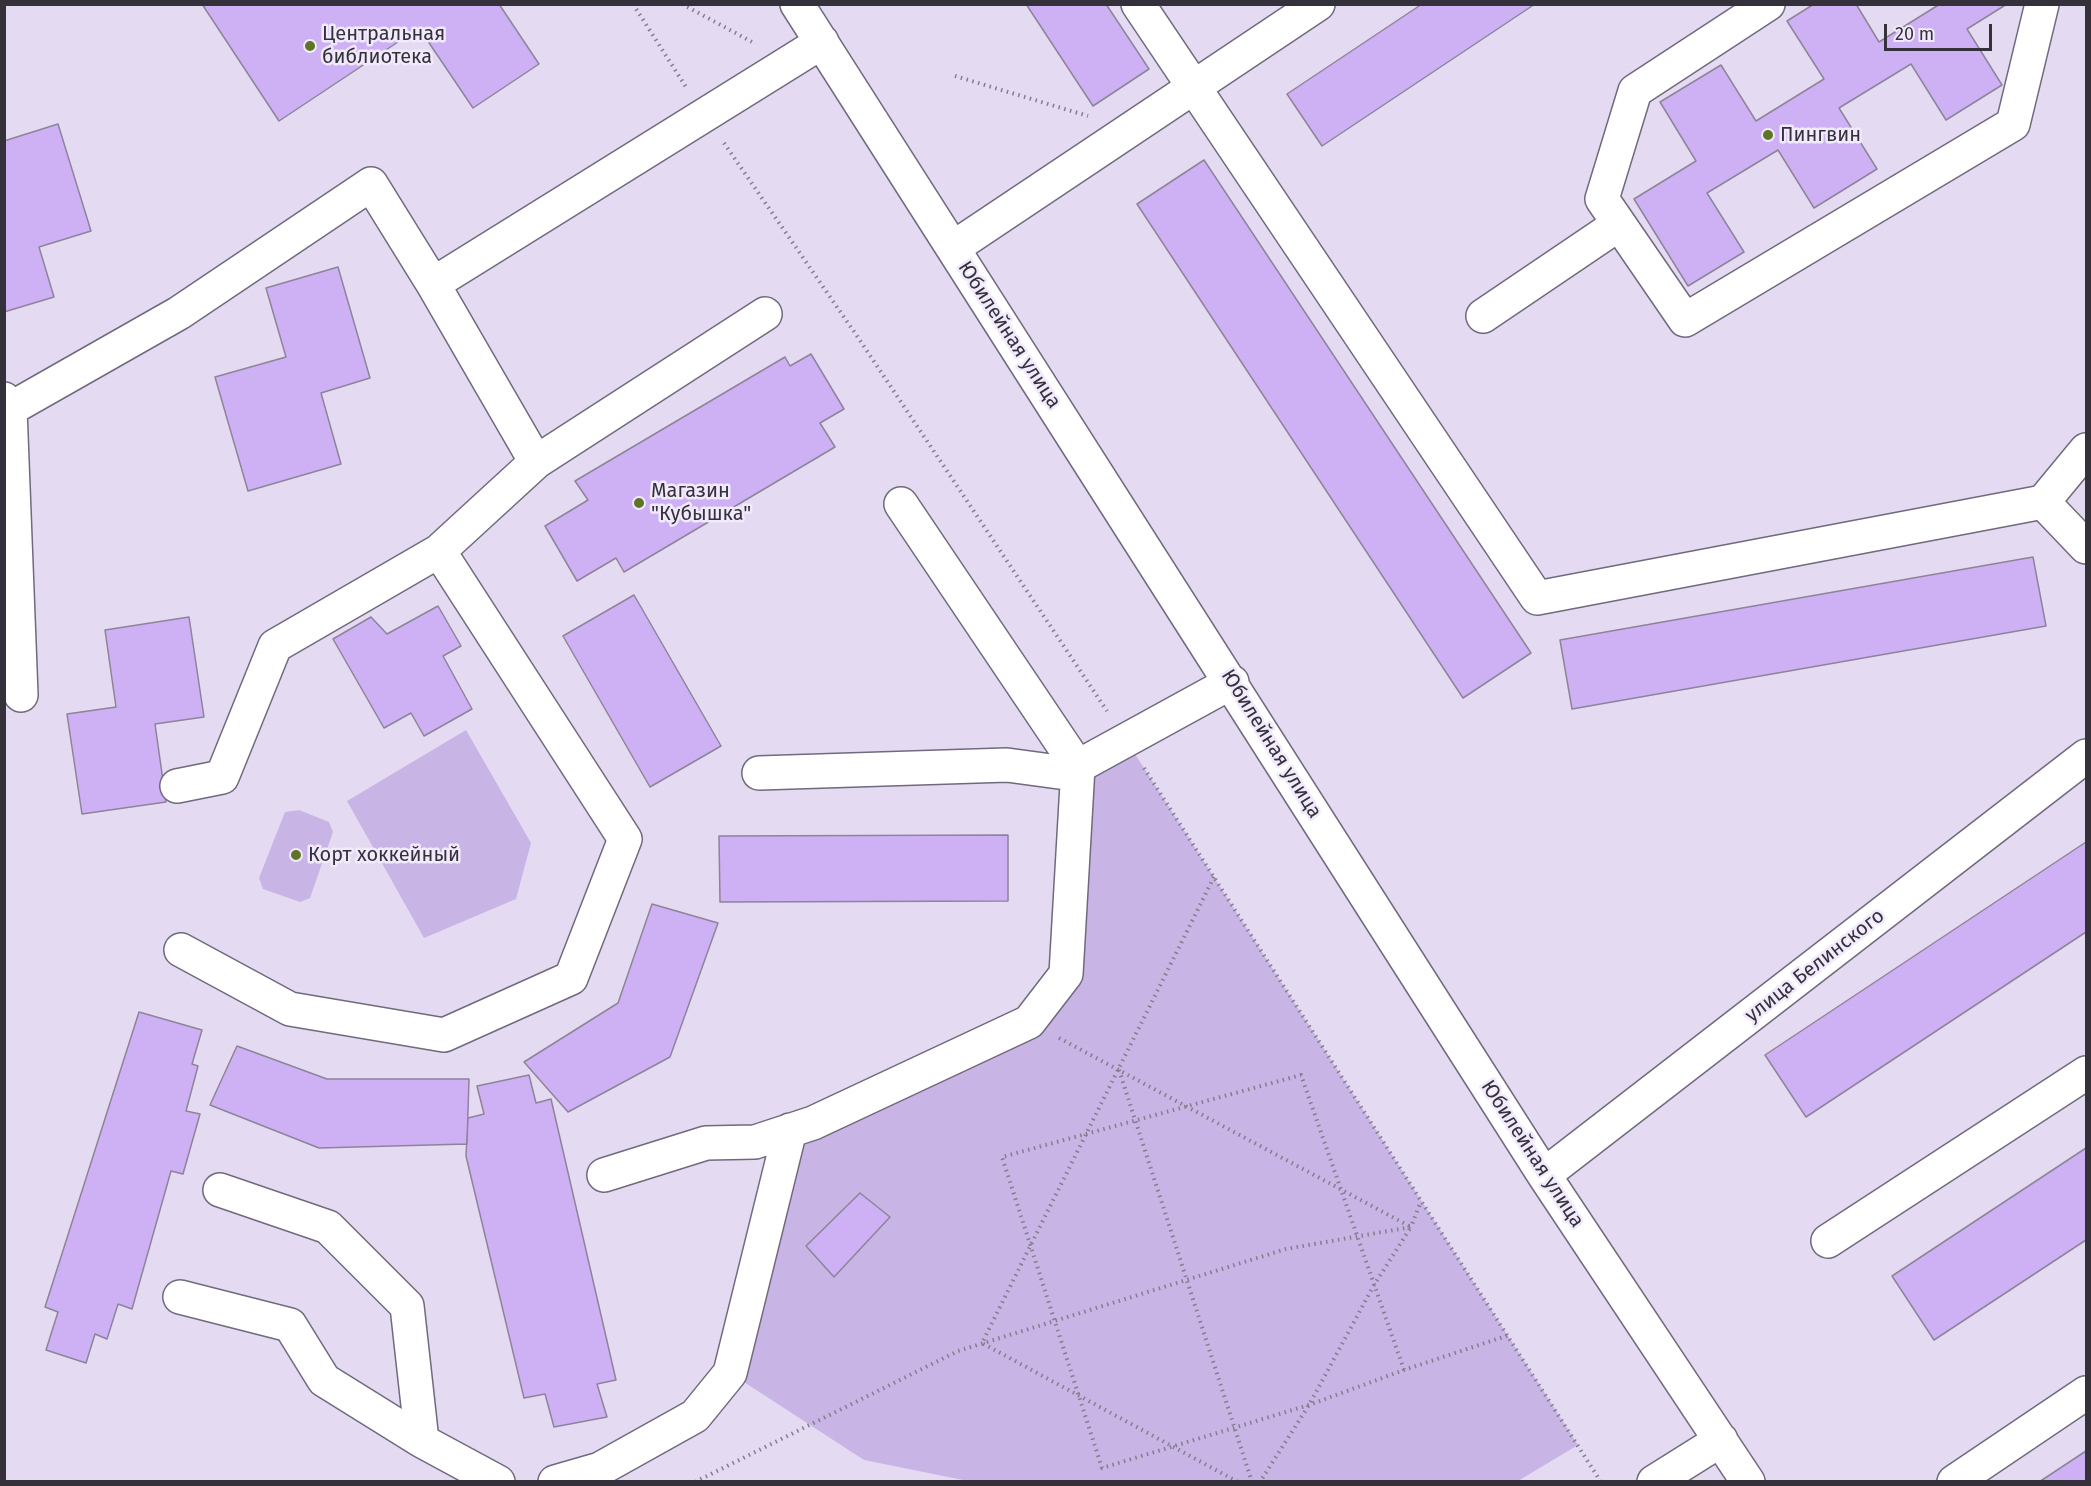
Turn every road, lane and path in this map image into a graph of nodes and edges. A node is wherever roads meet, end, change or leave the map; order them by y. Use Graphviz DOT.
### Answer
graph roads {
  1 [pos="633,4"];
  2 [pos="682,4"];
  3 [pos="798,4"];
  4 [pos="1138,4"];
  5 [pos="1317,4"];
  6 [pos="1768,4"];
  7 [pos="2042,4"];
  8 [pos="822,42"];
  9 [pos="789,62"];
  10 [pos="955,76"];
  11 [pos="1193,88"];
  12 [pos="704,115"];
  13 [pos="1132,129"];
  14 [pos="1619,224"];
  15 [pos="953,248"];
  16 [pos="433,284"];
  17 [pos="765,314"];
  18 [pos="1483,316"];
  19 [pos="8,404"];
  20 [pos="2086,450"];
  21 [pos="536,462"];
  22 [pos="2043,502"];
  23 [pos="902,504"];
  24 [pos="2086,547"];
  25 [pos="439,551"];
  26 [pos="1232,682"];
  27 [pos="21,695"];
  28 [pos="1126,740"];
  29 [pos="2083,766"];
  30 [pos="1078,767"];
  31 [pos="759,773"];
  32 [pos="177,786"];
  33 [pos="1215,877"];
  34 [pos="181,950"];
  35 [pos="1029,1022"];
  36 [pos="1119,1070"];
  37 [pos="2086,1073"];
  38 [pos="1186,1106"];
  39 [pos="1135,1120"];
  40 [pos="790,1130"];
  41 [pos="1087,1133"];
  42 [pos="604,1175"];
  43 [pos="1544,1175"];
  44 [pos="1341,1189"];
  45 [pos="220,1190"];
  46 [pos="1421,1201"];
  47 [pos="1411,1227"];
  48 [pos="1357,1237"];
  49 [pos="1828,1241"];
  50 [pos="1031,1246"];
  51 [pos="1186,1280"];
  52 [pos="1374,1285"];
  53 [pos="180,1297"];
  54 [pos="1055,1321"];
  55 [pos="1509,1335"];
  56 [pos="982,1343"];
  57 [pos="1404,1370"];
  58 [pos="2086,1393"];
  59 [pos="1078,1395"];
  60 [pos="1309,1404"];
  61 [pos="1234,1427"];
  62 [pos="1721,1440"];
  63 [pos="422,1441"];
  64 [pos="1172,1445"];
  65 [pos="498,1482"];
  66 [pos="555,1482"];
  67 [pos="695,1482"];
  68 [pos="1238,1482"];
  69 [pos="1252,1482"];
  70 [pos="1260,1482"];
  71 [pos="1601,1482"];
  72 [pos="1653,1482"];
  73 [pos="1749,1482"];
  74 [pos="1954,1482"];
  1 -- 12 [label="path"];
  2 -- 9 [label="path"];
  3 -- 8 [label="street, Юбилейная улица"];
  4 -- 11 [label="street"];
  5 -- 11 [label="street"];
  6 -- 14 [label="street"];
  7 -- 14 [label="street"];
  8 -- 9 [label="street"];
  8 -- 15 [label="street, Юбилейная улица"];
  9 -- 12 [label="street"];
  10 -- 13 [label="path"];
  11 -- 13 [label="street"];
  11 -- 22 [label="street"];
  12 -- 16 [label="street"];
  12 -- 28 [label="path"];
  13 -- 15 [label="street"];
  14 -- 18 [label="street"];
  15 -- 26 [label="street, Юбилейная улица"];
  16 -- 19 [label="street"];
  16 -- 21 [label="street"];
  17 -- 21 [label="street"];
  19 -- 27 [label="street"];
  20 -- 22 [label="street"];
  21 -- 25 [label="street"];
  22 -- 24 [label="street"];
  23 -- 30 [label="street"];
  25 -- 32 [label="street"];
  25 -- 34 [label="street"];
  26 -- 28 [label="street"];
  26 -- 43 [label="street, Юбилейная улица"];
  28 -- 30 [label="street"];
  28 -- 33 [label="path"];
  29 -- 43 [label="street, улица Белинского"];
  30 -- 31 [label="street"];
  30 -- 35 [label="street"];
  33 -- 36 [label="path"];
  33 -- 46 [label="path"];
  35 -- 36 [label="path"];
  35 -- 40 [label="street"];
  36 -- 38 [label="path"];
  36 -- 39 [label="path"];
  36 -- 41 [label="path"];
  37 -- 49 [label="street"];
  38 -- 39 [label="path"];
  38 -- 44 [label="path"];
  38 -- 44 [label="path"];
  39 -- 41 [label="path"];
  39 -- 51 [label="path"];
  40 -- 42 [label="street"];
  40 -- 66 [label="street"];
  41 -- 50 [label="path"];
  41 -- 50 [label="path"];
  43 -- 62 [label="street, Юбилейная улица"];
  44 -- 47 [label="path"];
  44 -- 48 [label="path"];
  45 -- 63 [label="street"];
  46 -- 47 [label="path"];
  46 -- 55 [label="path"];
  47 -- 48 [label="path"];
  47 -- 52 [label="path"];
  48 -- 51 [label="path"];
  48 -- 52 [label="path"];
  50 -- 54 [label="path"];
  50 -- 56 [label="path"];
  51 -- 54 [label="path"];
  51 -- 61 [label="path"];
  52 -- 57 [label="path"];
  52 -- 60 [label="path"];
  53 -- 63 [label="street"];
  54 -- 56 [label="path"];
  54 -- 59 [label="path"];
  55 -- 57 [label="path"];
  55 -- 71 [label="path"];
  56 -- 59 [label="path"];
  56 -- 67 [label="path"];
  57 -- 60 [label="path"];
  58 -- 74 [label="street"];
  59 -- 64 [label="path"];
  59 -- 64 [label="path"];
  60 -- 61 [label="path"];
  60 -- 70 [label="path"];
  61 -- 64 [label="path"];
  61 -- 69 [label="path"];
  62 -- 72 [label="street"];
  62 -- 73 [label="street, Юбилейная улица"];
  63 -- 65 [label="street"];
  64 -- 68 [label="path"];
}
